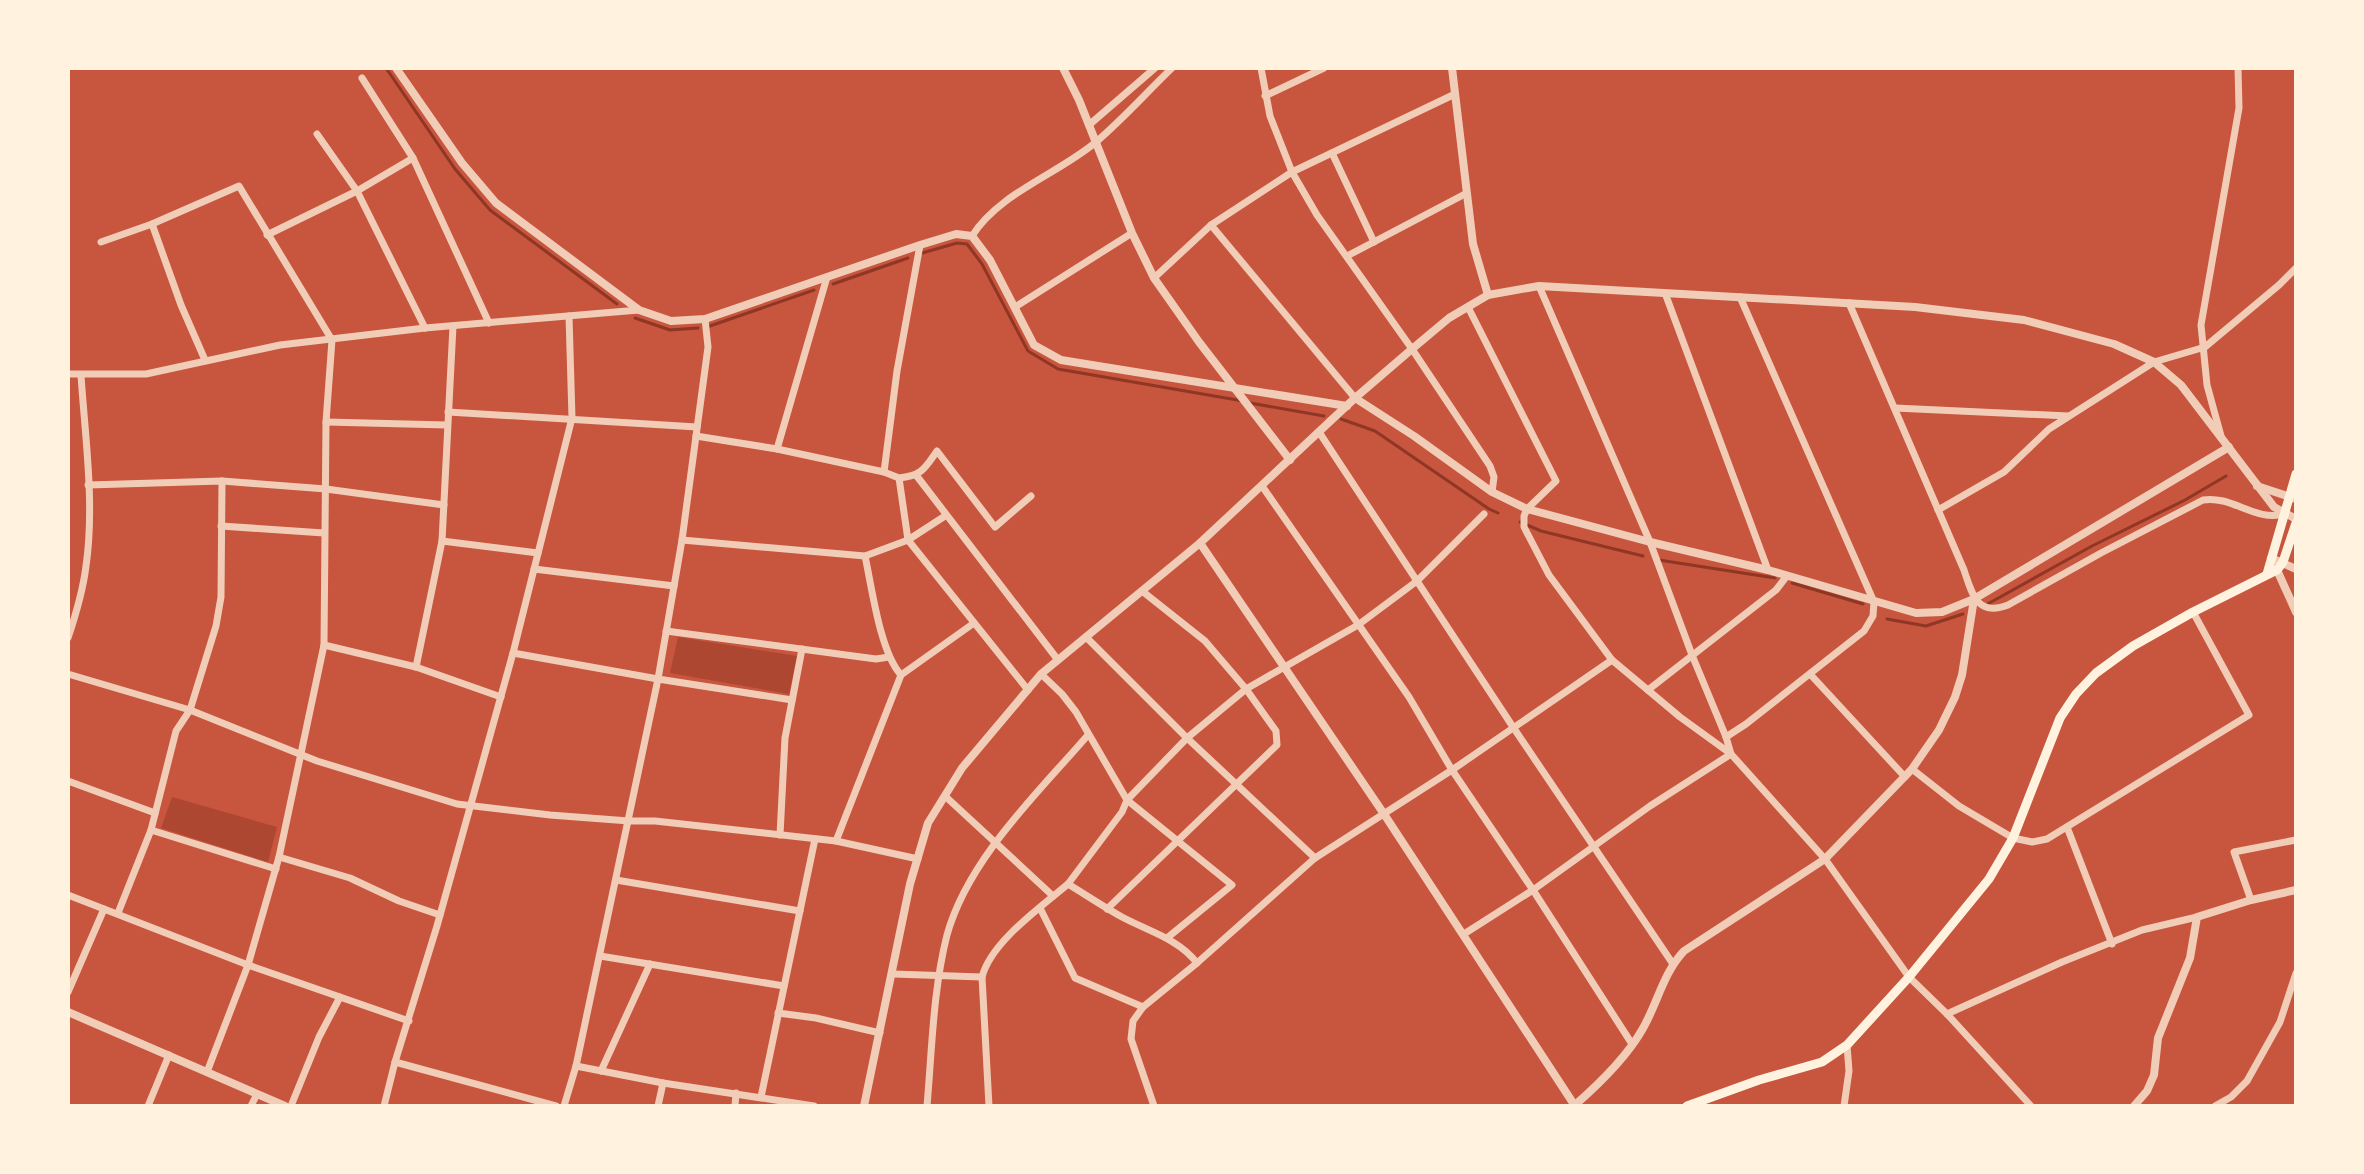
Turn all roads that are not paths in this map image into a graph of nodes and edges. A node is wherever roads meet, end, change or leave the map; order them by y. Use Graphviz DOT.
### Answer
graph roads {
  1 [pos="396,68"];
  2 [pos="1063,68"];
  3 [pos="1155,68"];
  4 [pos="1172,68"];
  5 [pos="1261,68"];
  6 [pos="1324,68"];
  7 [pos="1452,68"];
  8 [pos="2238,68"];
  9 [pos="362,78"];
  10 [pos="1455,94"];
  11 [pos="1265,96"];
  12 [pos="1089,125"];
  13 [pos="317,134"];
  14 [pos="1094,143"];
  15 [pos="1332,153"];
  16 [pos="413,158"];
  17 [pos="1292,172"];
  18 [pos="357,191"];
  19 [pos="1465,194"];
  20 [pos="152,224"];
  21 [pos="1211,225"];
  22 [pos="1132,233"];
  23 [pos="267,235"];
  24 [pos="972,236"];
  25 [pos="101,242"];
  26 [pos="1374,242"];
  27 [pos="920,245"];
  28 [pos="1347,256"];
  29 [pos="2296,268"];
  30 [pos="827,277"];
  31 [pos="1154,278"];
  32 [pos="1539,286"];
  33 [pos="1665,293"];
  34 [pos="1488,295"];
  35 [pos="1740,297"];
  36 [pos="1849,303"];
  37 [pos="1015,307"];
  38 [pos="1468,307"];
  39 [pos="639,310"];
  40 [pos="569,316"];
  41 [pos="705,319"];
  42 [pos="489,323"];
  43 [pos="453,326"];
  44 [pos="425,328"];
  45 [pos="332,340"];
  46 [pos="2205,347"];
  47 [pos="1412,349"];
  48 [pos="205,360"];
  49 [pos="2154,362"];
  50 [pos="68,374"];
  51 [pos="81,375"];
  52 [pos="1234,387"];
  53 [pos="1355,398"];
  54 [pos="1347,406"];
  55 [pos="1895,408"];
  56 [pos="448,412"];
  57 [pos="2070,416"];
  58 [pos="572,418"];
  59 [pos="326,422"];
  60 [pos="447,425"];
  61 [pos="697,431"];
  62 [pos="1319,432"];
  63 [pos="2221,436"];
  64 [pos="2229,447"];
  65 [pos="777,449"];
  66 [pos="1290,460"];
  67 [pos="884,472"];
  68 [pos="2296,474"];
  69 [pos="916,475"];
  70 [pos="899,478"];
  71 [pos="222,481"];
  72 [pos="88,485"];
  73 [pos="1262,486"];
  74 [pos="2256,486"];
  75 [pos="326,489"];
  76 [pos="1492,492"];
  77 [pos="1031,496"];
  78 [pos="2292,498"];
  79 [pos="444,505"];
  80 [pos="1527,509"];
  81 [pos="1938,510"];
  82 [pos="1484,514"];
  83 [pos="2284,514"];
  84 [pos="945,516"];
  85 [pos="2296,521"];
  86 [pos="221,526"];
  87 [pos="324,533"];
  88 [pos="682,540"];
  89 [pos="908,540"];
  90 [pos="442,541"];
  91 [pos="1650,542"];
  92 [pos="1200,543"];
  93 [pos="538,553"];
  94 [pos="865,556"];
  95 [pos="2273,566"];
  96 [pos="534,569"];
  97 [pos="2296,569"];
  98 [pos="1768,570"];
  99 [pos="1786,577"];
  100 [pos="1417,581"];
  101 [pos="674,586"];
  102 [pos="1142,591"];
  103 [pos="1974,599"];
  104 [pos="1874,602"];
  105 [pos="2193,612"];
  106 [pos="2296,612"];
  107 [pos="974,623"];
  108 [pos="1358,625"];
  109 [pos="666,631"];
  110 [pos="1086,637"];
  111 [pos="68,638"];
  112 [pos="324,645"];
  113 [pos="802,649"];
  114 [pos="513,653"];
  115 [pos="1692,655"];
  116 [pos="889,657"];
  117 [pos="1058,660"];
  118 [pos="1612,660"];
  119 [pos="416,667"];
  120 [pos="1284,667"];
  121 [pos="68,674"];
  122 [pos="1041,674"];
  123 [pos="1810,674"];
  124 [pos="901,675"];
  125 [pos="658,679"];
  126 [pos="1246,689"];
  127 [pos="1028,690"];
  128 [pos="1648,690"];
  129 [pos="501,697"];
  130 [pos="792,700"];
  131 [pos="190,710"];
  132 [pos="1513,727"];
  133 [pos="1088,735"];
  134 [pos="1726,737"];
  135 [pos="1187,738"];
  136 [pos="302,753"];
  137 [pos="1731,754"];
  138 [pos="1912,769"];
  139 [pos="1452,770"];
  140 [pos="1905,777"];
  141 [pos="68,781"];
  142 [pos="1236,784"];
  143 [pos="945,796"];
  144 [pos="1127,800"];
  145 [pos="469,807"];
  146 [pos="155,813"];
  147 [pos="1384,814"];
  148 [pos="629,821"];
  149 [pos="2067,827"];
  150 [pos="151,830"];
  151 [pos="780,835"];
  152 [pos="2013,838"];
  153 [pos="815,839"];
  154 [pos="1179,840"];
  155 [pos="2296,840"];
  156 [pos="836,841"];
  157 [pos="996,842"];
  158 [pos="1592,846"];
  159 [pos="279,857"];
  160 [pos="1315,858"];
  161 [pos="918,859"];
  162 [pos="1825,859"];
  163 [pos="276,869"];
  164 [pos="616,880"];
  165 [pos="1068,884"];
  166 [pos="1533,890"];
  167 [pos="2296,890"];
  168 [pos="68,895"];
  169 [pos="1053,896"];
  170 [pos="2251,900"];
  171 [pos="1040,908"];
  172 [pos="104,909"];
  173 [pos="1107,909"];
  174 [pos="800,911"];
  175 [pos="118,913"];
  176 [pos="440,915"];
  177 [pos="2197,917"];
  178 [pos="1464,934"];
  179 [pos="1167,938"];
  180 [pos="2112,944"];
  181 [pos="600,956"];
  182 [pos="1197,963"];
  183 [pos="650,964"];
  184 [pos="1673,964"];
  185 [pos="248,965"];
  186 [pos="2296,973"];
  187 [pos="893,974"];
  188 [pos="938,975"];
  189 [pos="982,977"];
  190 [pos="1909,977"];
  191 [pos="784,986"];
  192 [pos="68,992"];
  193 [pos="340,997"];
  194 [pos="2296,1003"];
  195 [pos="2286,1006"];
  196 [pos="1143,1007"];
  197 [pos="778,1013"];
  198 [pos="69,1014"];
  199 [pos="1947,1014"];
  200 [pos="409,1021"];
  201 [pos="880,1033"];
  202 [pos="1632,1044"];
  203 [pos="1847,1045"];
  204 [pos="169,1055"];
  205 [pos="395,1062"];
  206 [pos="576,1066"];
  207 [pos="601,1071"];
  208 [pos="207,1072"];
  209 [pos="663,1083"];
  210 [pos="736,1093"];
  211 [pos="257,1094"];
  212 [pos="761,1097"];
  213 [pos="148,1106"];
  214 [pos="251,1106"];
  215 [pos="288,1106"];
  216 [pos="384,1106"];
  217 [pos="556,1106"];
  218 [pos="564,1106"];
  219 [pos="658,1106"];
  220 [pos="735,1106"];
  221 [pos="814,1106"];
  222 [pos="864,1106"];
  223 [pos="927,1106"];
  224 [pos="989,1106"];
  225 [pos="1154,1106"];
  226 [pos="1575,1106"];
  227 [pos="1687,1106"];
  228 [pos="1844,1106"];
  229 [pos="2031,1106"];
  230 [pos="2134,1106"];
  231 [pos="2215,1106"];
  1 -- 39 [label="street"];
  2 -- 12 [label="street"];
  3 -- 12 [label="street"];
  4 -- 14 [label="street"];
  5 -- 11 [label="street"];
  6 -- 11 [label="street"];
  7 -- 10 [label="street"];
  8 -- 46 [label="street"];
  9 -- 16 [label="street"];
  10 -- 15 [label="street"];
  10 -- 19 [label="street"];
  11 -- 17 [label="street"];
  12 -- 14 [label="street"];
  13 -- 18 [label="street"];
  14 -- 22 [label="street"];
  14 -- 24 [label="street"];
  15 -- 17 [label="street"];
  15 -- 26 [label="street"];
  16 -- 18 [label="street"];
  16 -- 42 [label="street"];
  17 -- 21 [label="street"];
  17 -- 28 [label="street"];
  18 -- 23 [label="street"];
  18 -- 44 [label="street"];
  19 -- 26 [label="street"];
  19 -- 34 [label="street"];
  20 -- 23 [label="street"];
  20 -- 25 [label="street"];
  20 -- 48 [label="street"];
  21 -- 31 [label="street"];
  21 -- 53 [label="street"];
  22 -- 31 [label="street"];
  22 -- 37 [label="street"];
  23 -- 45 [label="street"];
  24 -- 27 [label="street"];
  24 -- 37 [label="street"];
  26 -- 28 [label="street"];
  27 -- 30 [label="street"];
  27 -- 67 [label="street"];
  28 -- 47 [label="street"];
  29 -- 46 [label="street"];
  30 -- 41 [label="street"];
  30 -- 65 [label="street"];
  31 -- 52 [label="street"];
  32 -- 33 [label="street"];
  32 -- 34 [label="street"];
  32 -- 91 [label="street"];
  33 -- 35 [label="street"];
  33 -- 98 [label="street"];
  34 -- 38 [label="street"];
  35 -- 36 [label="street"];
  35 -- 104 [label="street"];
  36 -- 49 [label="street"];
  36 -- 55 [label="street"];
  37 -- 52 [label="street"];
  38 -- 47 [label="street"];
  38 -- 80 [label="street"];
  39 -- 40 [label="street"];
  39 -- 41 [label="street"];
  40 -- 42 [label="street"];
  40 -- 58 [label="street"];
  41 -- 61 [label="street"];
  42 -- 43 [label="street"];
  43 -- 44 [label="street"];
  43 -- 56 [label="street"];
  44 -- 45 [label="street"];
  45 -- 48 [label="street"];
  45 -- 59 [label="street"];
  46 -- 49 [label="street"];
  46 -- 63 [label="street"];
  47 -- 53 [label="street"];
  47 -- 76 [label="street"];
  48 -- 51 [label="street"];
  49 -- 57 [label="street"];
  49 -- 63 [label="street"];
  50 -- 51 [label="street"];
  51 -- 72 [label="street"];
  52 -- 54 [label="street"];
  52 -- 66 [label="street"];
  53 -- 54 [label="street"];
  53 -- 76 [label="street"];
  54 -- 62 [label="street"];
  55 -- 57 [label="street"];
  55 -- 81 [label="street"];
  56 -- 58 [label="street"];
  56 -- 60 [label="street"];
  57 -- 81 [label="street"];
  58 -- 61 [label="street"];
  58 -- 93 [label="street"];
  59 -- 60 [label="street"];
  59 -- 75 [label="street"];
  60 -- 79 [label="street"];
  61 -- 65 [label="street"];
  61 -- 88 [label="street"];
  62 -- 66 [label="street"];
  62 -- 100 [label="street"];
  63 -- 64 [label="street"];
  64 -- 74 [label="street"];
  64 -- 103 [label="street"];
  65 -- 67 [label="street"];
  66 -- 73 [label="street"];
  67 -- 70 [label="street"];
  68 -- 78 [label="main road"];
  69 -- 70 [label="street"];
  69 -- 77 [label="street"];
  69 -- 84 [label="street"];
  70 -- 89 [label="street"];
  71 -- 72 [label="street"];
  71 -- 75 [label="street"];
  71 -- 86 [label="street"];
  72 -- 111 [label="street"];
  73 -- 92 [label="street"];
  73 -- 108 [label="street"];
  74 -- 78 [label="street"];
  74 -- 83 [label="street"];
  75 -- 79 [label="street"];
  75 -- 87 [label="street"];
  76 -- 80 [label="street"];
  78 -- 83 [label="main road"];
  79 -- 90 [label="street"];
  80 -- 91 [label="street"];
  80 -- 118 [label="street"];
  81 -- 103 [label="street"];
  82 -- 100 [label="street"];
  83 -- 85 [label="street"];
  83 -- 95 [label="main road"];
  83 -- 103 [label="street"];
  84 -- 89 [label="street"];
  84 -- 117 [label="street"];
  85 -- 95 [label="main road"];
  86 -- 87 [label="street"];
  86 -- 131 [label="street"];
  87 -- 112 [label="street"];
  88 -- 94 [label="street"];
  88 -- 101 [label="street"];
  89 -- 94 [label="street"];
  89 -- 107 [label="street"];
  90 -- 93 [label="street"];
  90 -- 119 [label="street"];
  91 -- 98 [label="street"];
  91 -- 115 [label="street"];
  92 -- 102 [label="street"];
  92 -- 120 [label="street"];
  93 -- 96 [label="street"];
  94 -- 116 [label="street"];
  95 -- 97 [label="street"];
  95 -- 105 [label="main road"];
  95 -- 106 [label="street"];
  96 -- 101 [label="street"];
  96 -- 114 [label="street"];
  98 -- 99 [label="street"];
  99 -- 104 [label="street"];
  99 -- 115 [label="street"];
  100 -- 108 [label="street"];
  100 -- 132 [label="street"];
  101 -- 109 [label="street"];
  102 -- 110 [label="street"];
  102 -- 126 [label="street"];
  103 -- 104 [label="street"];
  103 -- 138 [label="street"];
  104 -- 123 [label="street"];
  105 -- 149 [label="street"];
  105 -- 152 [label="main road"];
  107 -- 124 [label="street"];
  107 -- 127 [label="street"];
  108 -- 120 [label="street"];
  108 -- 139 [label="street"];
  109 -- 113 [label="street"];
  109 -- 125 [label="street"];
  110 -- 117 [label="street"];
  110 -- 135 [label="street"];
  112 -- 119 [label="street"];
  112 -- 136 [label="street"];
  113 -- 116 [label="street"];
  113 -- 130 [label="street"];
  114 -- 125 [label="street"];
  114 -- 129 [label="street"];
  115 -- 128 [label="street"];
  115 -- 134 [label="street"];
  116 -- 124 [label="street"];
  117 -- 122 [label="street"];
  118 -- 128 [label="street"];
  118 -- 132 [label="street"];
  119 -- 129 [label="street"];
  120 -- 126 [label="street"];
  120 -- 147 [label="street"];
  121 -- 131 [label="street"];
  122 -- 127 [label="street"];
  122 -- 133 [label="street"];
  123 -- 134 [label="street"];
  123 -- 140 [label="street"];
  124 -- 156 [label="street"];
  125 -- 130 [label="street"];
  125 -- 148 [label="street"];
  126 -- 135 [label="street"];
  126 -- 142 [label="street"];
  127 -- 143 [label="street"];
  128 -- 137 [label="street"];
  129 -- 145 [label="street"];
  130 -- 151 [label="street"];
  131 -- 136 [label="street"];
  131 -- 146 [label="street"];
  132 -- 139 [label="street"];
  132 -- 158 [label="street"];
  133 -- 144 [label="street"];
  133 -- 157 [label="street"];
  134 -- 137 [label="street"];
  135 -- 142 [label="street"];
  135 -- 144 [label="street"];
  136 -- 145 [label="street"];
  136 -- 159 [label="street"];
  137 -- 158 [label="street"];
  137 -- 162 [label="street"];
  138 -- 140 [label="street"];
  138 -- 152 [label="street"];
  139 -- 147 [label="street"];
  139 -- 166 [label="street"];
  140 -- 162 [label="street"];
  141 -- 146 [label="street"];
  142 -- 154 [label="street"];
  142 -- 160 [label="street"];
  143 -- 157 [label="street"];
  143 -- 161 [label="street"];
  144 -- 154 [label="street"];
  144 -- 165 [label="street"];
  145 -- 148 [label="street"];
  145 -- 176 [label="street"];
  146 -- 150 [label="street"];
  147 -- 160 [label="street"];
  147 -- 178 [label="street"];
  148 -- 151 [label="street"];
  148 -- 164 [label="street"];
  149 -- 152 [label="street"];
  149 -- 180 [label="street"];
  150 -- 163 [label="street"];
  150 -- 175 [label="street"];
  151 -- 153 [label="street"];
  152 -- 190 [label="main road"];
  153 -- 156 [label="street"];
  153 -- 174 [label="street"];
  154 -- 173 [label="street"];
  154 -- 179 [label="street"];
  155 -- 170 [label="street"];
  156 -- 161 [label="street"];
  157 -- 169 [label="street"];
  157 -- 188 [label="street"];
  158 -- 166 [label="street"];
  158 -- 184 [label="street"];
  159 -- 163 [label="street"];
  159 -- 176 [label="street"];
  160 -- 182 [label="street"];
  161 -- 187 [label="street"];
  162 -- 184 [label="street"];
  162 -- 190 [label="street"];
  163 -- 185 [label="street"];
  164 -- 174 [label="street"];
  164 -- 181 [label="street"];
  165 -- 169 [label="street"];
  165 -- 173 [label="street"];
  166 -- 178 [label="street"];
  166 -- 202 [label="street"];
  167 -- 170 [label="street"];
  168 -- 172 [label="street"];
  169 -- 171 [label="street"];
  170 -- 177 [label="street"];
  171 -- 189 [label="street"];
  171 -- 196 [label="street"];
  172 -- 175 [label="street"];
  172 -- 192 [label="street"];
  173 -- 179 [label="street"];
  174 -- 191 [label="street"];
  175 -- 185 [label="street"];
  176 -- 200 [label="street"];
  177 -- 180 [label="street"];
  177 -- 230 [label="street"];
  178 -- 226 [label="street"];
  179 -- 182 [label="street"];
  180 -- 199 [label="street"];
  181 -- 183 [label="street"];
  181 -- 206 [label="street"];
  182 -- 196 [label="street"];
  183 -- 191 [label="street"];
  183 -- 207 [label="street"];
  184 -- 202 [label="street"];
  185 -- 193 [label="street"];
  185 -- 208 [label="street"];
  186 -- 195 [label="street"];
  187 -- 188 [label="street"];
  187 -- 201 [label="street"];
  188 -- 189 [label="street"];
  188 -- 223 [label="street"];
  189 -- 224 [label="street"];
  190 -- 199 [label="street"];
  190 -- 203 [label="main road"];
  191 -- 197 [label="street"];
  193 -- 200 [label="street"];
  193 -- 215 [label="street"];
  194 -- 195 [label="street"];
  195 -- 231 [label="street"];
  196 -- 225 [label="street"];
  197 -- 201 [label="street"];
  197 -- 212 [label="street"];
  198 -- 204 [label="street"];
  199 -- 229 [label="street"];
  200 -- 205 [label="street"];
  201 -- 222 [label="street"];
  202 -- 226 [label="street"];
  203 -- 227 [label="main road"];
  203 -- 228 [label="street"];
  204 -- 208 [label="street"];
  204 -- 213 [label="street"];
  205 -- 216 [label="street"];
  205 -- 217 [label="street"];
  206 -- 207 [label="street"];
  206 -- 218 [label="street"];
  207 -- 209 [label="street"];
  208 -- 211 [label="street"];
  209 -- 210 [label="street"];
  209 -- 219 [label="street"];
  210 -- 212 [label="street"];
  210 -- 220 [label="street"];
  211 -- 214 [label="street"];
  211 -- 215 [label="street"];
  212 -- 221 [label="street"];
}
